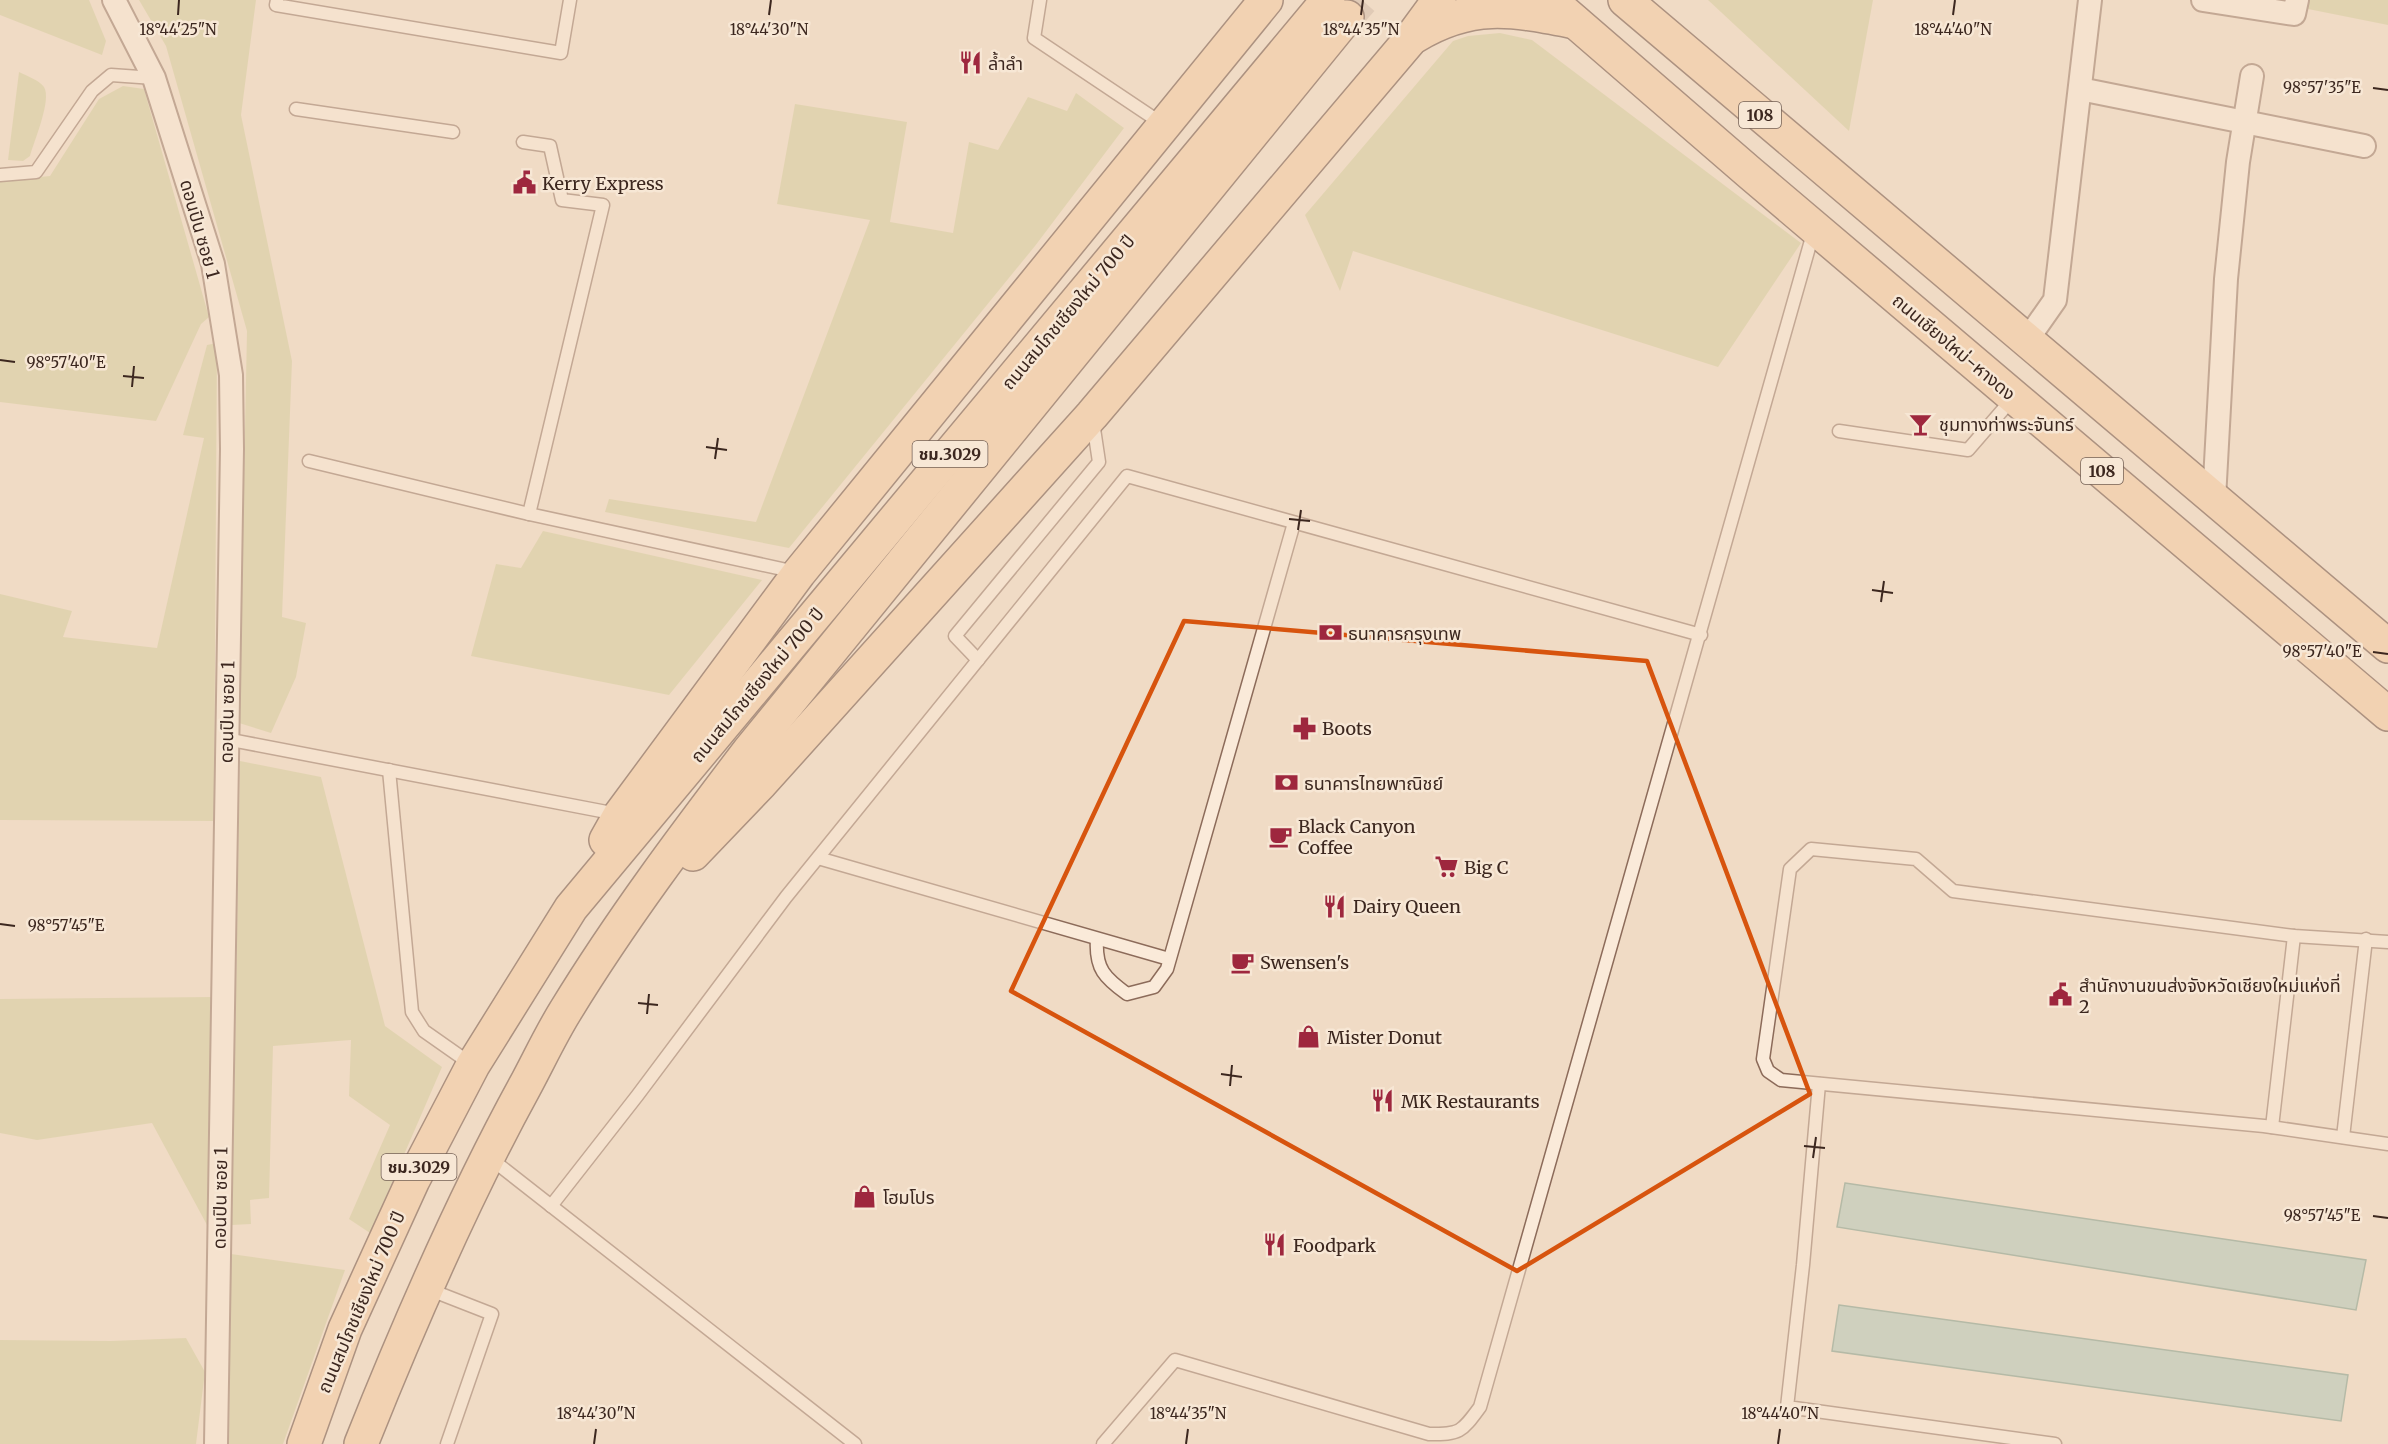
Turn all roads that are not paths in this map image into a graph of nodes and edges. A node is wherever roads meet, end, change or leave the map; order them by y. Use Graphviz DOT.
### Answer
graph roads {
  1 [pos="114,0"];
  2 [pos="277,0"];
  3 [pos="570,0"];
  4 [pos="1040,0"];
  5 [pos="1266,0"];
  6 [pos="1439,0"];
  7 [pos="1550,0"];
  8 [pos="1625,0"];
  9 [pos="2090,0"];
  10 [pos="2203,0"];
  11 [pos="2297,0"];
  12 [pos="1337,9"];
  13 [pos="1575,22"];
  14 [pos="1416,23"];
  15 [pos="2252,76"];
  16 [pos="154,78"];
  17 [pos="2080,89"];
  18 [pos="297,109"];
  19 [pos="2245,123"];
  20 [pos="1165,125"];
  21 [pos="453,132"];
  22 [pos="524,142"];
  23 [pos="2364,146"];
  24 [pos="0,175"];
  25 [pos="1815,228"];
  26 [pos="2027,340"];
  27 [pos="2014,397"];
  28 [pos="1092,414"];
  29 [pos="1839,431"];
  30 [pos="309,461"];
  31 [pos="2214,499"];
  32 [pos="529,514"];
  33 [pos="1294,523"];
  34 [pos="799,573"];
  35 [pos="1701,635"];
  36 [pos="2385,637"];
  37 [pos="978,660"];
  38 [pos="2388,714"];
  39 [pos="226,739"];
  40 [pos="389,770"];
  41 [pos="620,815"];
  42 [pos="818,858"];
  43 [pos="571,908"];
  44 [pos="626,917"];
  45 [pos="2294,936"];
  46 [pos="1097,939"];
  47 [pos="2366,939"];
  48 [pos="2388,942"];
  49 [pos="1169,959"];
  50 [pos="473,1065"];
  51 [pos="1819,1084"];
  52 [pos="2272,1127"];
  53 [pos="2343,1137"];
  54 [pos="2388,1144"];
  55 [pos="487,1155"];
  56 [pos="550,1206"];
  57 [pos="425,1287"];
  58 [pos="216,1444"];
  59 [pos="304,1444"];
  60 [pos="361,1444"];
  61 [pos="447,1444"];
  62 [pos="855,1444"];
  63 [pos="1103,1444"];
  64 [pos="2055,1444"];
  1 -- 16 [label="street, ดอนปิน ซอย 1"];
  2 -- 3 [label="lane"];
  4 -- 20 [label="lane"];
  5 -- 20 [label="main road"];
  6 -- 14 [label="main road"];
  7 -- 13 [label="main road, ถนนเชียงใหม่-หางดง / 108"];
  8 -- 26 [label="main road, 108"];
  9 -- 17 [label="street"];
  10 -- 11 [label="street"];
  12 -- 43 [label="main road, ถนนสมโภชเชียงใหม่ 700 ปี / ชม.3029"];
  12 -- 44 [label="main road, ถนนสมโภชเชียงใหม่ 700 ปี / ชม.3029"];
  13 -- 14 [label="main road"];
  13 -- 25 [label="main road, ถนนเชียงใหม่-หางดง / 108"];
  14 -- 28 [label="main road"];
  15 -- 19 [label="street"];
  16 -- 24 [label="lane"];
  16 -- 39 [label="street, ดอนปิน ซอย 1"];
  17 -- 19 [label="street"];
  17 -- 26 [label="street"];
  18 -- 21 [label="lane"];
  19 -- 23 [label="street"];
  19 -- 31 [label="street"];
  20 -- 34 [label="main road"];
  22 -- 32 [label="lane"];
  25 -- 27 [label="main road, ถนนเชียงใหม่-หางดง / 108"];
  25 -- 35 [label="lane"];
  26 -- 31 [label="main road, 108"];
  27 -- 29 [label="lane"];
  27 -- 38 [label="main road, ถนนเชียงใหม่-หางดง / 108"];
  28 -- 37 [label="lane"];
  28 -- 44 [label="main road"];
  30 -- 32 [label="lane"];
  31 -- 36 [label="main road, 108"];
  32 -- 34 [label="lane"];
  33 -- 35 [label="lane"];
  33 -- 37 [label="lane"];
  33 -- 49 [label="lane"];
  34 -- 41 [label="main road"];
  35 -- 63 [label="lane"];
  37 -- 42 [label="lane"];
  39 -- 40 [label="lane"];
  39 -- 58 [label="street, ดอนปิน ซอย 1"];
  40 -- 41 [label="lane"];
  40 -- 50 [label="lane"];
  41 -- 43 [label="main road"];
  42 -- 46 [label="lane"];
  42 -- 56 [label="lane"];
  43 -- 50 [label="main road, ถนนสมโภชเชียงใหม่ 700 ปี / ชม.3029"];
  44 -- 55 [label="main road, ถนนสมโภชเชียงใหม่ 700 ปี / ชม.3029"];
  45 -- 47 [label="lane"];
  45 -- 51 [label="lane"];
  45 -- 52 [label="lane"];
  46 -- 49 [label="lane"];
  46 -- 49 [label="lane"];
  47 -- 48 [label="lane"];
  47 -- 53 [label="lane"];
  50 -- 59 [label="main road, ถนนสมโภชเชียงใหม่ 700 ปี / ชม.3029"];
  51 -- 52 [label="lane"];
  51 -- 64 [label="lane"];
  52 -- 53 [label="lane"];
  53 -- 54 [label="lane"];
  55 -- 56 [label="lane"];
  55 -- 57 [label="main road, ถนนสมโภชเชียงใหม่ 700 ปี / ชม.3029"];
  56 -- 62 [label="lane"];
  57 -- 60 [label="main road, ถนนสมโภชเชียงใหม่ 700 ปี / ชม.3029"];
  57 -- 61 [label="lane"];
}
